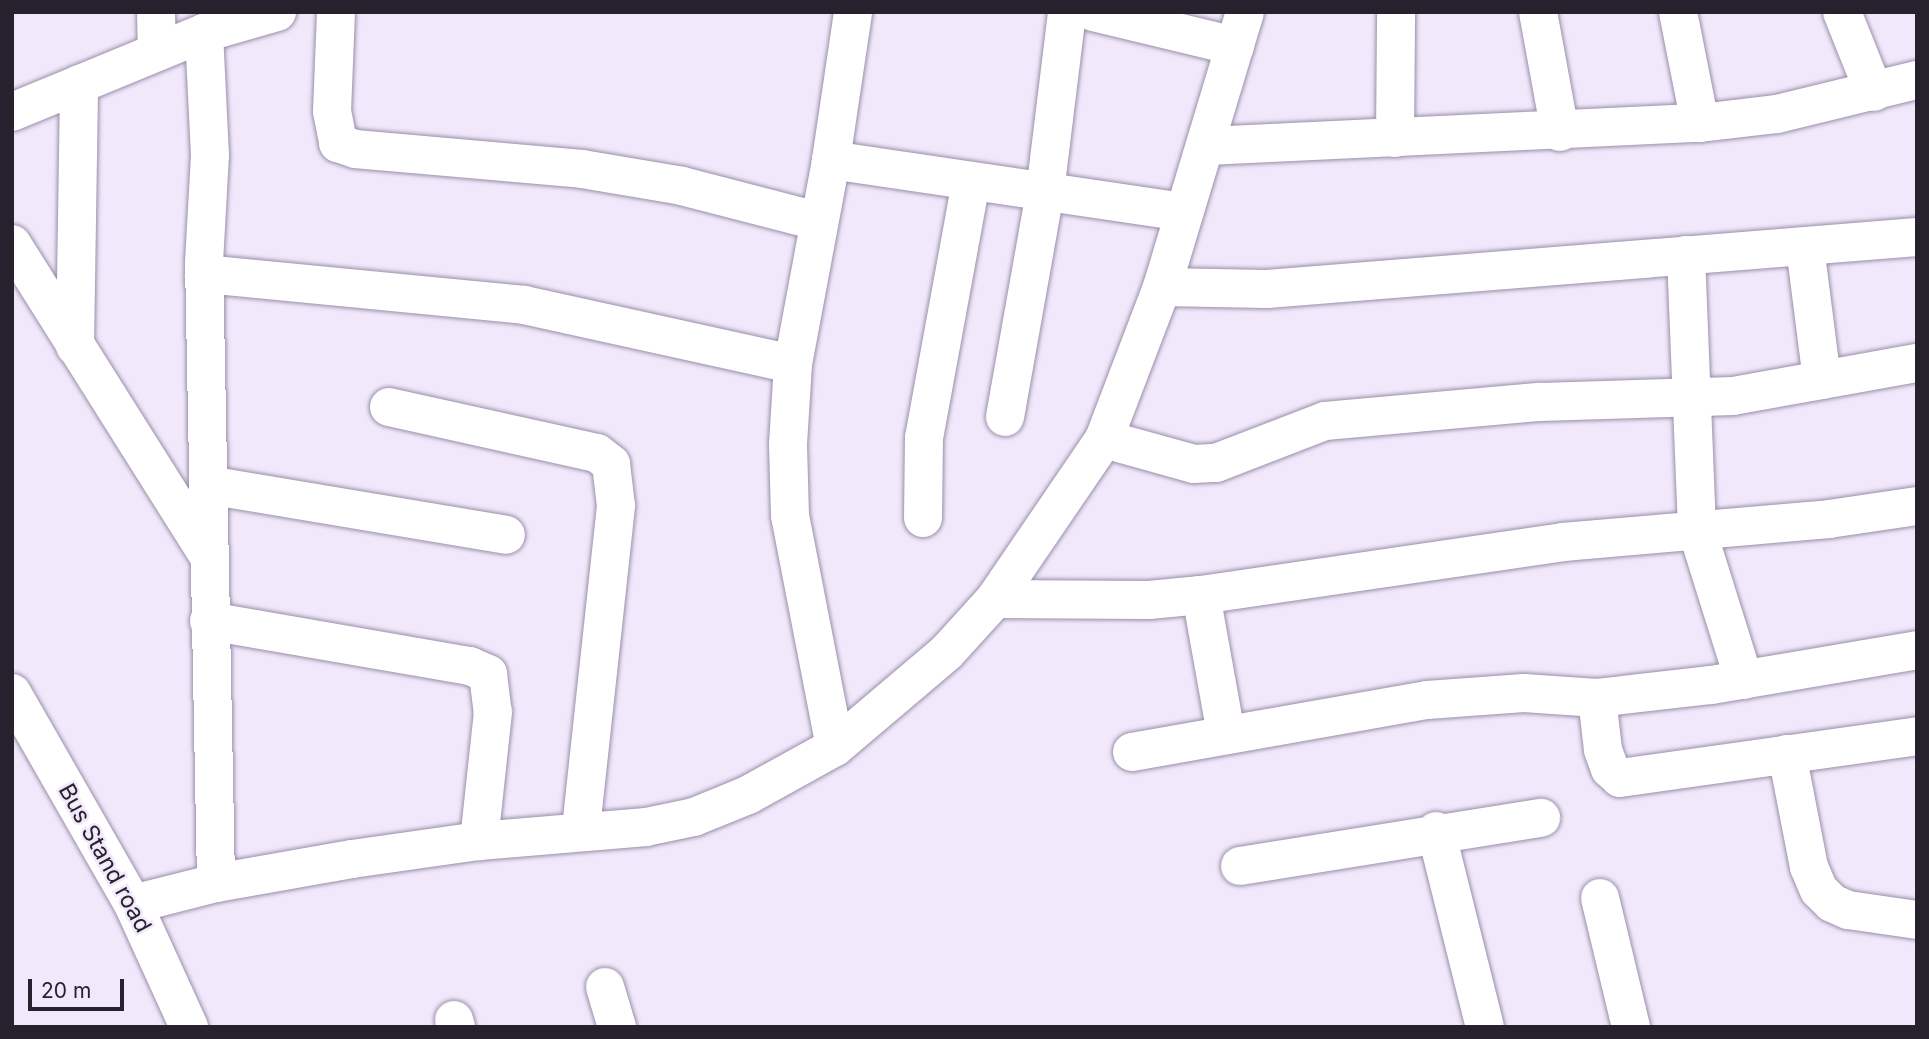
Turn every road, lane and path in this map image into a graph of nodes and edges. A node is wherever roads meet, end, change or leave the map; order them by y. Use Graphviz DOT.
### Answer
graph roads {
  1 [pos="156,12"];
  2 [pos="277,12"];
  3 [pos="336,12"];
  4 [pos="853,12"];
  5 [pos="1066,12"];
  6 [pos="1093,12"];
  7 [pos="1396,12"];
  8 [pos="1538,12"];
  9 [pos="1678,12"];
  10 [pos="1842,12"];
  11 [pos="1240,29"];
  12 [pos="204,33"];
  13 [pos="158,52"];
  14 [pos="1917,80"];
  15 [pos="79,84"];
  16 [pos="1874,92"];
  17 [pos="12,112"];
  18 [pos="1700,123"];
  19 [pos="1560,132"];
  20 [pos="1395,138"];
  21 [pos="1207,146"];
  22 [pos="831,160"];
  23 [pos="971,181"];
  24 [pos="1045,192"];
  25 [pos="1183,212"];
  26 [pos="817,221"];
  27 [pos="1917,237"];
  28 [pos="12,244"];
  29 [pos="1805,247"];
  30 [pos="1686,255"];
  31 [pos="204,274"];
  32 [pos="1162,288"];
  33 [pos="75,346"];
  34 [pos="1917,363"];
  35 [pos="793,364"];
  36 [pos="1822,380"];
  37 [pos="1689,399"];
  38 [pos="389,407"];
  39 [pos="1005,417"];
  40 [pos="1104,439"];
  41 [pos="208,485"];
  42 [pos="1917,506"];
  43 [pos="923,518"];
  44 [pos="1697,530"];
  45 [pos="506,536"];
  46 [pos="208,555"];
  47 [pos="1201,595"];
  48 [pos="995,599"];
  49 [pos="209,621"];
  50 [pos="1917,650"];
  51 [pos="1744,680"];
  52 [pos="12,694"];
  53 [pos="1597,698"];
  54 [pos="1226,734"];
  55 [pos="1917,736"];
  56 [pos="835,747"];
  57 [pos="1132,752"];
  58 [pos="1787,754"];
  59 [pos="1541,818"];
  60 [pos="581,830"];
  61 [pos="1436,831"];
  62 [pos="479,841"];
  63 [pos="1240,866"];
  64 [pos="216,883"];
  65 [pos="1600,898"];
  66 [pos="133,904"];
  67 [pos="1917,920"];
  68 [pos="606,987"];
  69 [pos="189,1027"];
  70 [pos="617,1027"];
  71 [pos="1485,1027"];
  72 [pos="1631,1027"];
  1 -- 13 [label="street"];
  2 -- 12 [label="street"];
  3 -- 26 [label="street"];
  4 -- 22 [label="street"];
  5 -- 24 [label="street"];
  6 -- 11 [label="street"];
  7 -- 20 [label="street"];
  8 -- 19 [label="street"];
  9 -- 18 [label="street"];
  10 -- 16 [label="street"];
  11 -- 21 [label="street"];
  12 -- 13 [label="street"];
  12 -- 31 [label="street"];
  13 -- 15 [label="street"];
  14 -- 16 [label="street"];
  15 -- 17 [label="street"];
  15 -- 33 [label="street"];
  16 -- 18 [label="street"];
  18 -- 19 [label="street"];
  19 -- 20 [label="street"];
  20 -- 21 [label="street"];
  21 -- 25 [label="street"];
  22 -- 23 [label="street"];
  22 -- 26 [label="street"];
  23 -- 24 [label="street"];
  23 -- 43 [label="street"];
  24 -- 25 [label="street"];
  24 -- 39 [label="street"];
  25 -- 32 [label="street"];
  26 -- 35 [label="street"];
  27 -- 29 [label="street"];
  28 -- 33 [label="street"];
  29 -- 30 [label="street"];
  29 -- 36 [label="street"];
  30 -- 32 [label="street"];
  30 -- 37 [label="street"];
  31 -- 35 [label="street"];
  31 -- 41 [label="street"];
  32 -- 40 [label="street"];
  33 -- 46 [label="street"];
  34 -- 36 [label="street"];
  35 -- 56 [label="street"];
  36 -- 37 [label="street"];
  37 -- 40 [label="street"];
  37 -- 44 [label="street"];
  38 -- 60 [label="street"];
  40 -- 48 [label="street"];
  41 -- 45 [label="street"];
  41 -- 46 [label="street"];
  42 -- 44 [label="street"];
  44 -- 47 [label="street"];
  44 -- 51 [label="street"];
  46 -- 49 [label="street"];
  47 -- 48 [label="street"];
  47 -- 54 [label="street"];
  48 -- 56 [label="street"];
  49 -- 62 [label="street"];
  49 -- 64 [label="street"];
  50 -- 51 [label="street"];
  51 -- 53 [label="street"];
  52 -- 66 [label="street, Bus Stand road"];
  53 -- 54 [label="street"];
  53 -- 58 [label="street"];
  54 -- 57 [label="street"];
  55 -- 58 [label="street"];
  56 -- 60 [label="street"];
  58 -- 67 [label="street"];
  59 -- 61 [label="street"];
  60 -- 62 [label="street"];
  61 -- 63 [label="street"];
  61 -- 71 [label="street"];
  62 -- 64 [label="street"];
  64 -- 66 [label="street"];
  65 -- 72 [label="street"];
  66 -- 69 [label="street, Bus Stand road"];
  68 -- 70 [label="street"];
}
